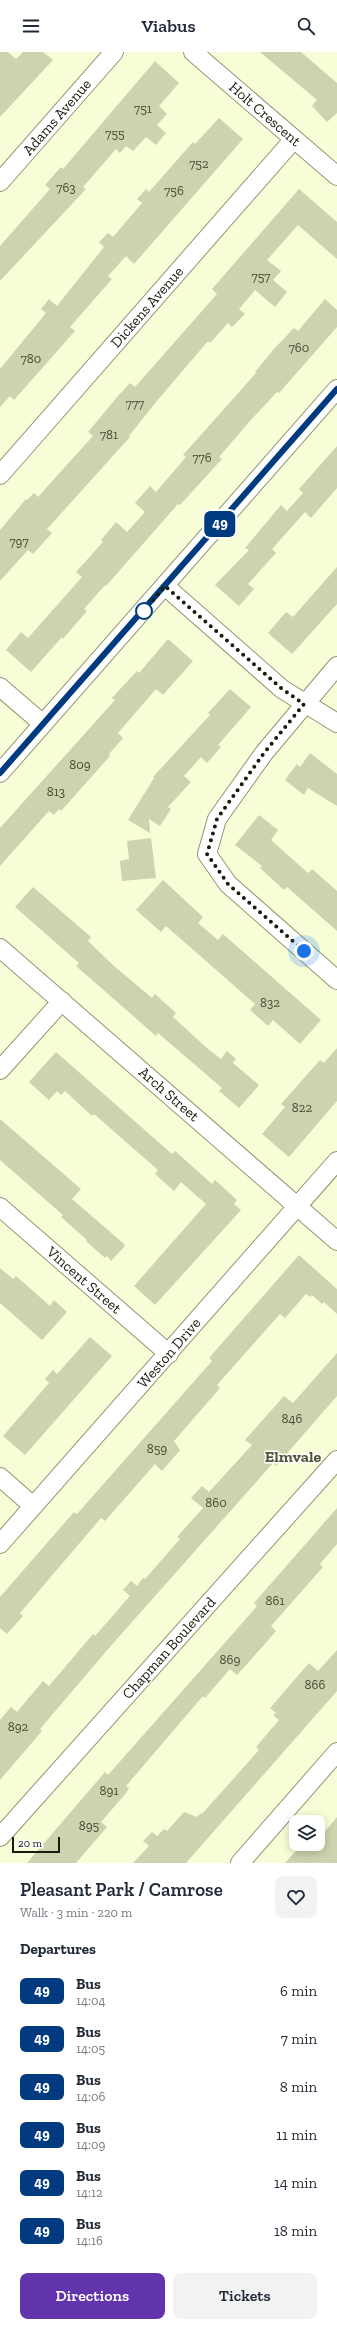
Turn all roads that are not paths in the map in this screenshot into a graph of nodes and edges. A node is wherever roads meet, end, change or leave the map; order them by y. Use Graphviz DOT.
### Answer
graph roads {
  1 [pos="114,52"];
  2 [pos="193,52"];
  3 [pos="294,139"];
  4 [pos="337,176"];
  5 [pos="0,182"];
  6 [pos="337,389"];
  7 [pos="0,475"];
  8 [pos="165,586"];
  9 [pos="337,666"];
  10 [pos="0,687"];
  11 [pos="304,704"];
  12 [pos="337,723"];
  13 [pos="43,724"];
  14 [pos="0,773"];
  15 [pos="0,948"];
  16 [pos="337,980"];
  17 [pos="62,1001"];
  18 [pos="0,1070"];
  19 [pos="337,1161"];
  20 [pos="0,1206"];
  21 [pos="298,1206"];
  22 [pos="337,1241"];
  23 [pos="169,1354"];
  24 [pos="337,1460"];
  25 [pos="0,1477"];
  26 [pos="33,1506"];
  27 [pos="0,1544"];
  28 [pos="337,1752"];
  29 [pos="0,1837"];
  30 [pos="240,1863"];
  1 -- 5 [label="street, Adams Avenue"];
  2 -- 3 [label="street, Holt Crescent"];
  3 -- 4 [label="street, Holt Crescent"];
  3 -- 7 [label="street, Dickens Avenue"];
  6 -- 8 [label="street"];
  8 -- 11 [label="street"];
  8 -- 13 [label="street"];
  9 -- 11 [label="street"];
  10 -- 13 [label="street"];
  11 -- 12 [label="street"];
  11 -- 16 [label="street"];
  13 -- 14 [label="street"];
  15 -- 17 [label="street, Arch Street"];
  17 -- 18 [label="street"];
  17 -- 21 [label="street, Arch Street"];
  19 -- 21 [label="street, Weston Drive"];
  20 -- 23 [label="street, Vincent Street"];
  21 -- 22 [label="street, Arch Street"];
  21 -- 23 [label="street, Weston Drive"];
  23 -- 26 [label="street, Weston Drive"];
  24 -- 29 [label="street, Chapman Boulevard"];
  25 -- 26 [label="street"];
  26 -- 27 [label="street, Weston Drive"];
  28 -- 30 [label="street"];
}
